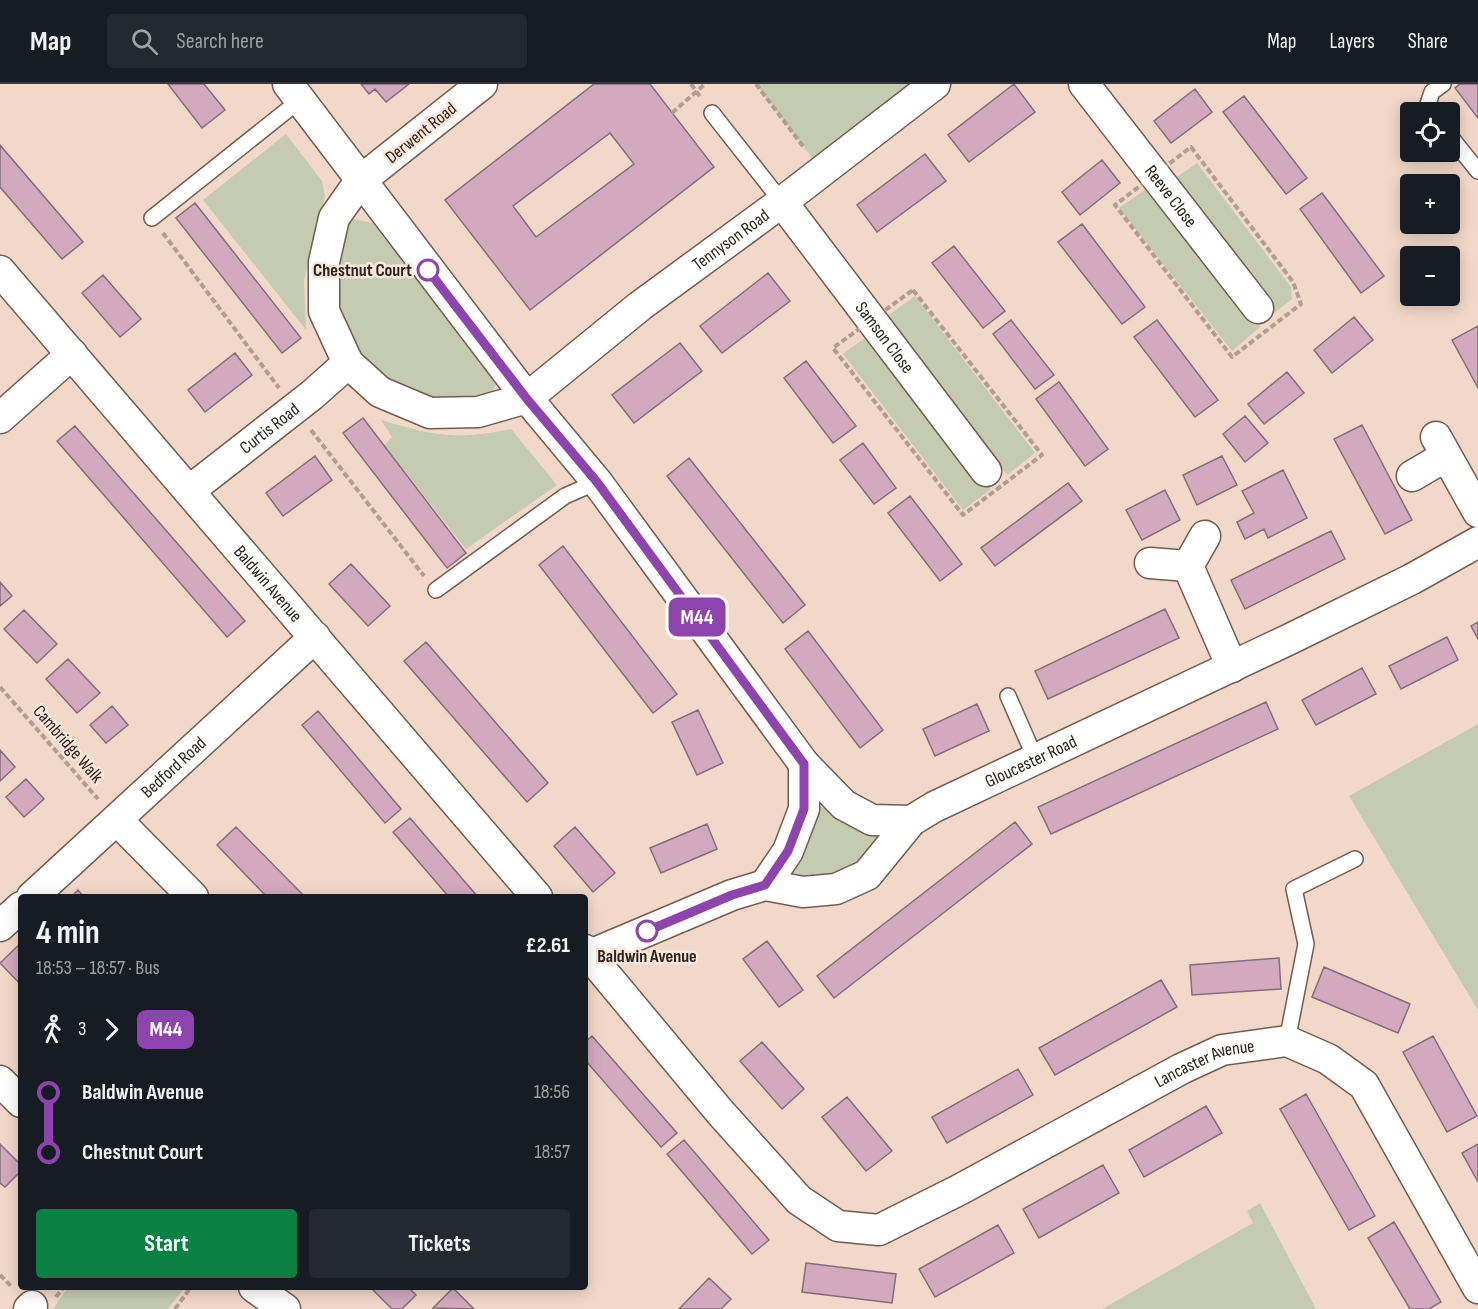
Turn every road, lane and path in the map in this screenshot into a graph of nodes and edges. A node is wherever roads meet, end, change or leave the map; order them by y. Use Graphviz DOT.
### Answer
graph roads {
  1 [pos="482,84"];
  2 [pos="705,84"];
  3 [pos="756,84"];
  4 [pos="935,84"];
  5 [pos="1084,84"];
  6 [pos="1443,84"];
  7 [pos="294,92"];
  8 [pos="1429,102"];
  9 [pos="672,112"];
  10 [pos="712,113"];
  11 [pos="1460,149"];
  12 [pos="822,171"];
  13 [pos="1478,171"];
  14 [pos="360,181"];
  15 [pos="782,202"];
  16 [pos="152,218"];
  17 [pos="0,271"];
  18 [pos="1258,308"];
  19 [pos="72,354"];
  20 [pos="348,363"];
  21 [pos="527,399"];
  22 [pos="0,418"];
  23 [pos="987,471"];
  24 [pos="1412,476"];
  25 [pos="597,482"];
  26 [pos="189,491"];
  27 [pos="1478,512"];
  28 [pos="1205,536"];
  29 [pos="1478,542"];
  30 [pos="1150,563"];
  31 [pos="1188,566"];
  32 [pos="436,590"];
  33 [pos="315,637"];
  34 [pos="1232,667"];
  35 [pos="0,687"];
  36 [pos="1008,696"];
  37 [pos="1036,760"];
  38 [pos="804,764"];
  39 [pos="117,820"];
  40 [pos="911,821"];
  41 [pos="1355,859"];
  42 [pos="765,885"];
  43 [pos="35,894"];
  44 [pos="190,894"];
  45 [pos="534,894"];
  46 [pos="18,911"];
  47 [pos="0,926"];
  48 [pos="588,952"];
  49 [pos="1287,1041"];
  50 [pos="0,1081"];
  51 [pos="18,1099"];
  52 [pos="1478,1288"];
  53 [pos="189,1290"];
  54 [pos="258,1290"];
  55 [pos="175,1309"];
  56 [pos="285,1309"];
  1 -- 14 [label="street, Derwent Road"];
  2 -- 9 [label="path"];
  3 -- 12 [label="path"];
  4 -- 12 [label="street, Tennyson Road"];
  5 -- 18 [label="street, Reeve Close"];
  6 -- 8 [label="lane"];
  7 -- 14 [label="street"];
  7 -- 16 [label="lane"];
  10 -- 15 [label="lane"];
  11 -- 13 [label="lane"];
  12 -- 15 [label="street, Tennyson Road"];
  14 -- 20 [label="street, Derwent Road"];
  14 -- 21 [label="street"];
  15 -- 21 [label="street, Tennyson Road"];
  15 -- 23 [label="street, Samson Close"];
  17 -- 19 [label="street, Baldwin Avenue"];
  19 -- 22 [label="street"];
  19 -- 26 [label="street, Baldwin Avenue"];
  20 -- 21 [label="street"];
  20 -- 26 [label="street, Curtis Road"];
  21 -- 25 [label="street"];
  24 -- 27 [label="street"];
  25 -- 32 [label="lane"];
  25 -- 38 [label="street"];
  26 -- 33 [label="street, Baldwin Avenue"];
  28 -- 31 [label="street"];
  29 -- 34 [label="street, Gloucester Road"];
  30 -- 31 [label="street"];
  31 -- 34 [label="street"];
  33 -- 39 [label="street, Bedford Road"];
  33 -- 45 [label="street, Baldwin Avenue"];
  34 -- 37 [label="street, Gloucester Road"];
  35 -- 39 [label="path, Cambridge Walk"];
  36 -- 37 [label="lane"];
  37 -- 40 [label="street, Gloucester Road"];
  38 -- 40 [label="street"];
  38 -- 42 [label="street"];
  39 -- 43 [label="street, Bedford Road"];
  39 -- 44 [label="street"];
  40 -- 42 [label="street, Gloucester Road"];
  41 -- 49 [label="lane"];
  42 -- 48 [label="street, Gloucester Road"];
  46 -- 47 [label="street"];
  48 -- 49 [label="street, Lancaster Avenue"];
  49 -- 52 [label="street"];
  50 -- 51 [label="street"];
  53 -- 55 [label="path"];
  54 -- 56 [label="street"];
}
